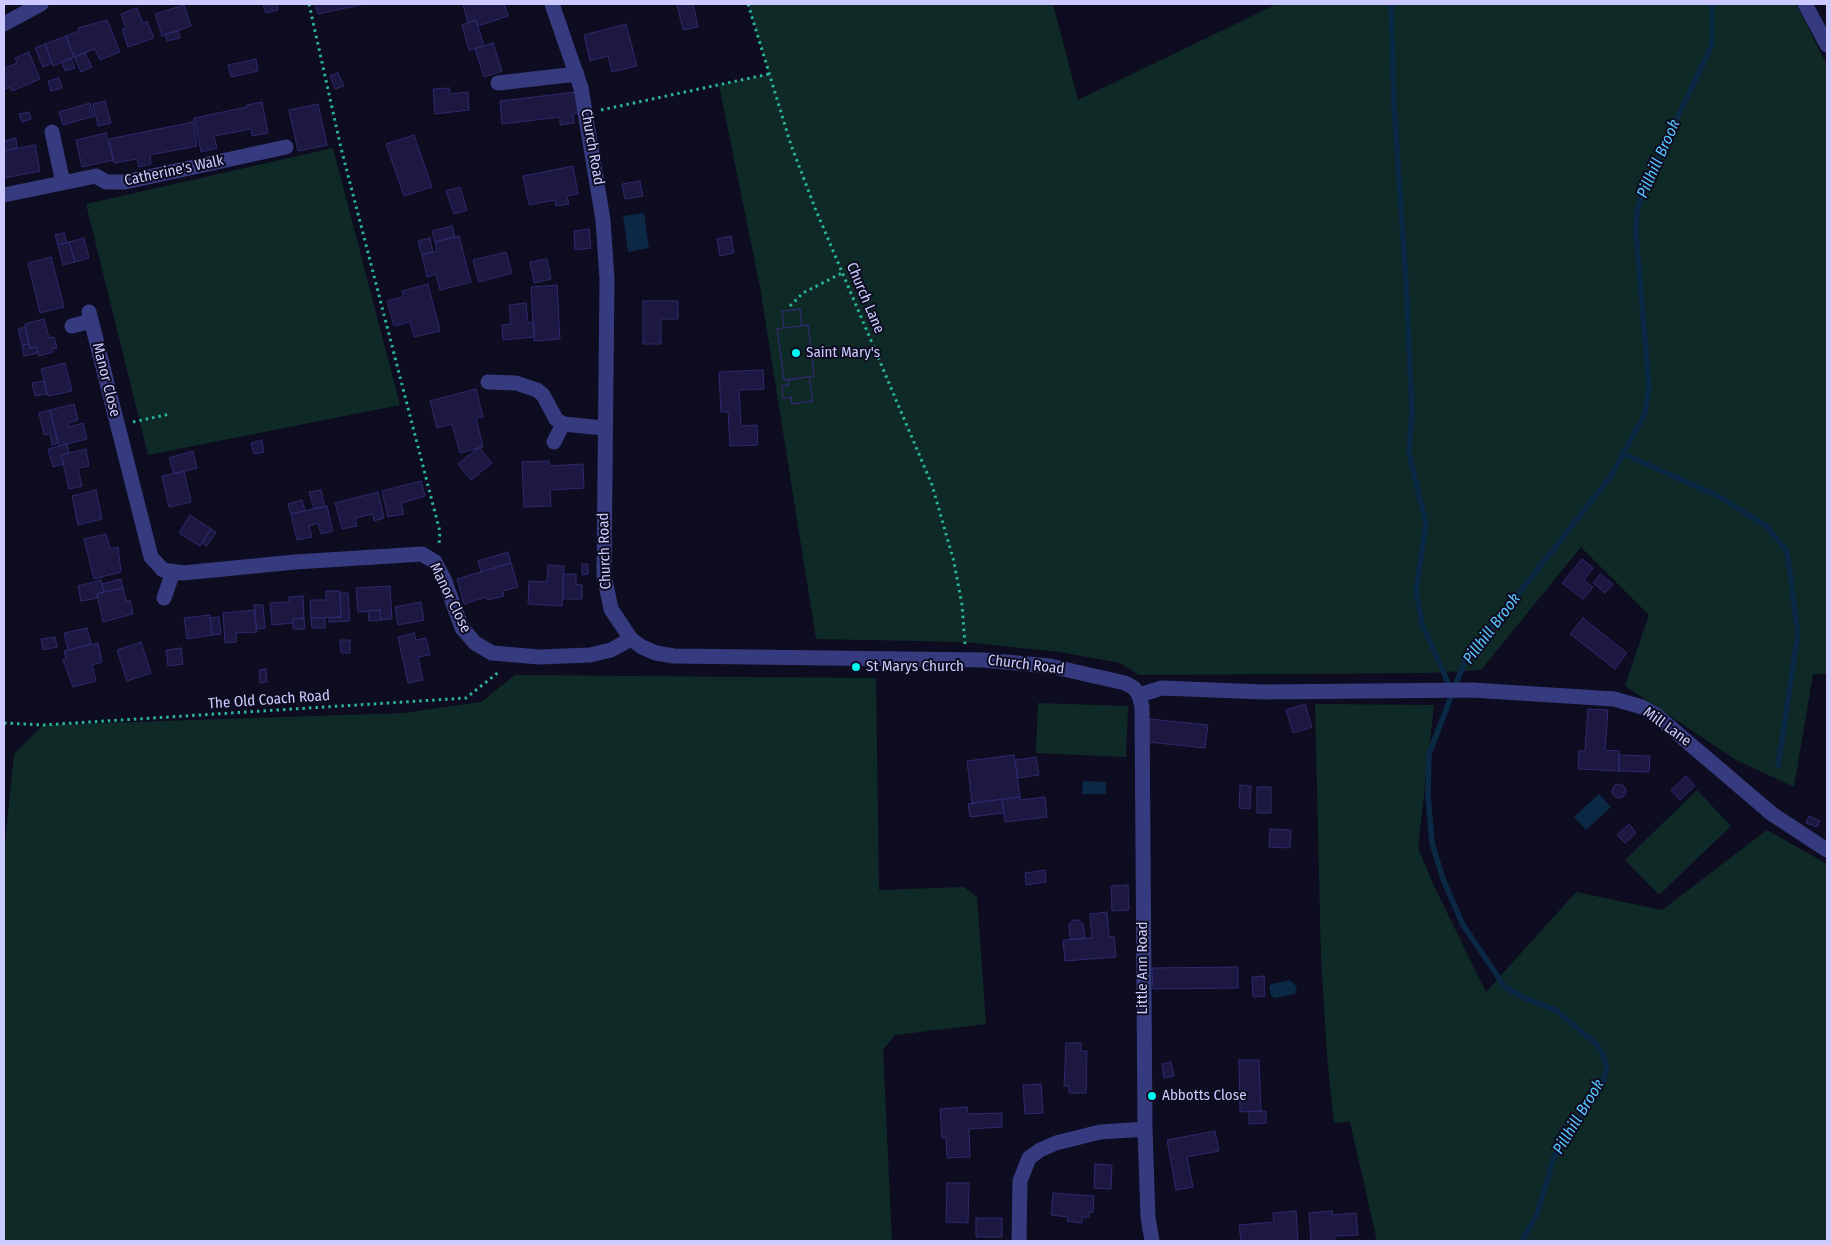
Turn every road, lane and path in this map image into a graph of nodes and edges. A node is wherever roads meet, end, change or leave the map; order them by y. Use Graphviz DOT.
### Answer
graph roads {
  1 [pos="41,4"];
  2 [pos="309,4"];
  3 [pos="552,4"];
  4 [pos="748,4"];
  5 [pos="1805,4"];
  6 [pos="4,24"];
  7 [pos="1827,45"];
  8 [pos="577,74"];
  9 [pos="769,74"];
  10 [pos="498,83"];
  11 [pos="586,112"];
  12 [pos="52,132"];
  13 [pos="286,147"];
  14 [pos="63,183"];
  15 [pos="4,195"];
  16 [pos="842,273"];
  17 [pos="790,306"];
  18 [pos="72,326"];
  19 [pos="488,382"];
  20 [pos="170,414"];
  21 [pos="563,424"];
  22 [pos="118,426"];
  23 [pos="604,428"];
  24 [pos="554,442"];
  25 [pos="430,557"];
  26 [pos="173,572"];
  27 [pos="164,598"];
  28 [pos="631,638"];
  29 [pos="520,656"];
  30 [pos="964,660"];
  31 [pos="1139,695"];
  32 [pos="4,724"];
  33 [pos="1827,850"];
  34 [pos="1145,1129"];
  35 [pos="1019,1241"];
  36 [pos="1152,1241"];
  1 -- 6 [label="street"];
  2 -- 25 [label="path"];
  3 -- 8 [label="street, Church Road"];
  4 -- 9 [label="path, Church Lane"];
  5 -- 7 [label="street"];
  8 -- 10 [label="street"];
  8 -- 11 [label="street, Church Road"];
  9 -- 11 [label="path"];
  9 -- 16 [label="path, Church Lane"];
  11 -- 23 [label="street, Church Road"];
  12 -- 14 [label="street"];
  13 -- 14 [label="street, Catherine's Walk"];
  14 -- 15 [label="street, Catherine's Walk"];
  16 -- 17 [label="path"];
  16 -- 30 [label="path, Church Lane"];
  18 -- 22 [label="street, Manor Close"];
  19 -- 21 [label="street"];
  20 -- 22 [label="path"];
  21 -- 23 [label="street"];
  21 -- 24 [label="street"];
  22 -- 26 [label="street, Manor Close"];
  23 -- 28 [label="street, Church Road"];
  25 -- 26 [label="street, Manor Close"];
  25 -- 29 [label="street, Manor Close"];
  26 -- 27 [label="street"];
  28 -- 29 [label="street, Manor Close"];
  28 -- 30 [label="street, Church Road"];
  29 -- 32 [label="path, The Old Coach Road"];
  30 -- 31 [label="street, Church Road"];
  31 -- 33 [label="street, Mill Lane"];
  31 -- 34 [label="street, Little Ann Road"];
  34 -- 35 [label="street"];
  34 -- 36 [label="street, Little Ann Road"];
}
